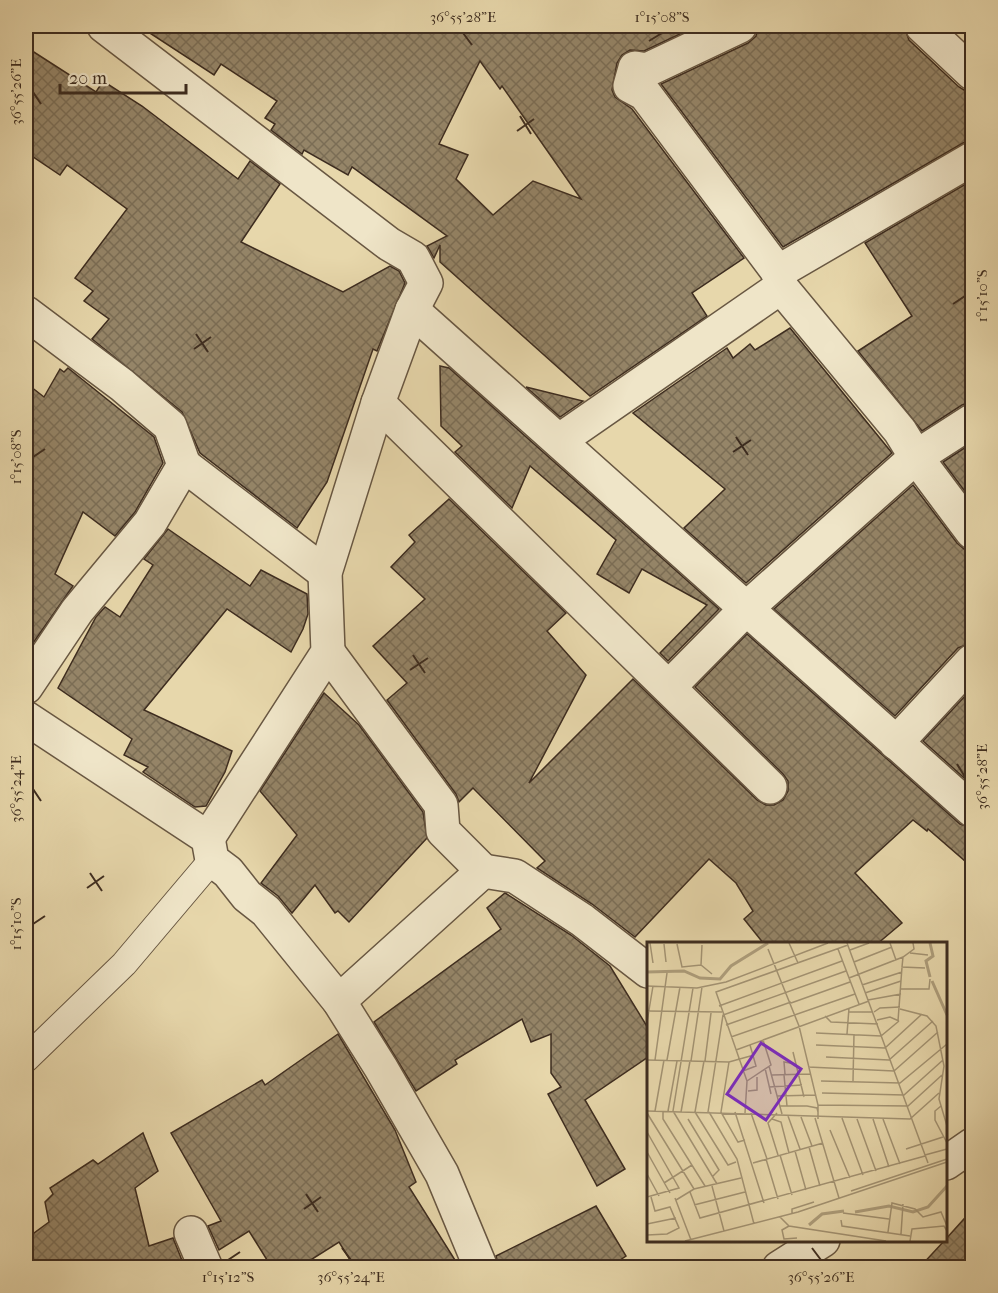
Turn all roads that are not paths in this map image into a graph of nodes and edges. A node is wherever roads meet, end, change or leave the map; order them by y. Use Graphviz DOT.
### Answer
graph roads {
  1 [pos="105,26"];
  2 [pos="740,26"];
  3 [pos="922,26"];
  4 [pos="972,73"];
  5 [pos="972,159"];
  6 [pos="780,279"];
  7 [pos="412,309"];
  8 [pos="26,313"];
  9 [pos="378,403"];
  10 [pos="972,421"];
  11 [pos="560,440"];
  12 [pos="916,457"];
  13 [pos="184,465"];
  14 [pos="972,532"];
  15 [pos="325,573"];
  16 [pos="748,607"];
  17 [pos="328,652"];
  18 [pos="972,661"];
  19 [pos="26,687"];
  20 [pos="669,687"];
  21 [pos="26,718"];
  22 [pos="896,743"];
  23 [pos="770,788"];
  24 [pos="972,810"];
  25 [pos="210,849"];
  26 [pos="483,871"];
  27 [pos="647,970"];
  28 [pos="339,1001"];
  29 [pos="26,1059"];
  30 [pos="972,1145"];
  31 [pos="947,1162"];
  32 [pos="191,1233"];
  33 [pos="820,1242"];
  34 [pos="206,1268"];
  35 [pos="481,1268"];
  36 [pos="779,1268"];
  1 -- 7 [label="street"];
  2 -- 6 [label="street"];
  3 -- 4 [label="street"];
  5 -- 6 [label="street"];
  6 -- 11 [label="street"];
  6 -- 12 [label="street"];
  7 -- 9 [label="street"];
  7 -- 11 [label="street"];
  8 -- 13 [label="street"];
  9 -- 15 [label="street"];
  9 -- 20 [label="street"];
  10 -- 12 [label="street"];
  11 -- 16 [label="street"];
  12 -- 14 [label="street"];
  12 -- 16 [label="street"];
  13 -- 15 [label="street"];
  13 -- 19 [label="street"];
  15 -- 17 [label="street"];
  16 -- 20 [label="street"];
  16 -- 22 [label="street"];
  17 -- 25 [label="street"];
  17 -- 26 [label="street"];
  18 -- 22 [label="street"];
  20 -- 23 [label="street"];
  21 -- 25 [label="street"];
  22 -- 24 [label="street"];
  25 -- 28 [label="street"];
  25 -- 29 [label="lane"];
  26 -- 27 [label="street"];
  26 -- 28 [label="street"];
  28 -- 35 [label="street"];
  30 -- 31 [label="street"];
  32 -- 34 [label="street"];
  33 -- 36 [label="street"];
}
